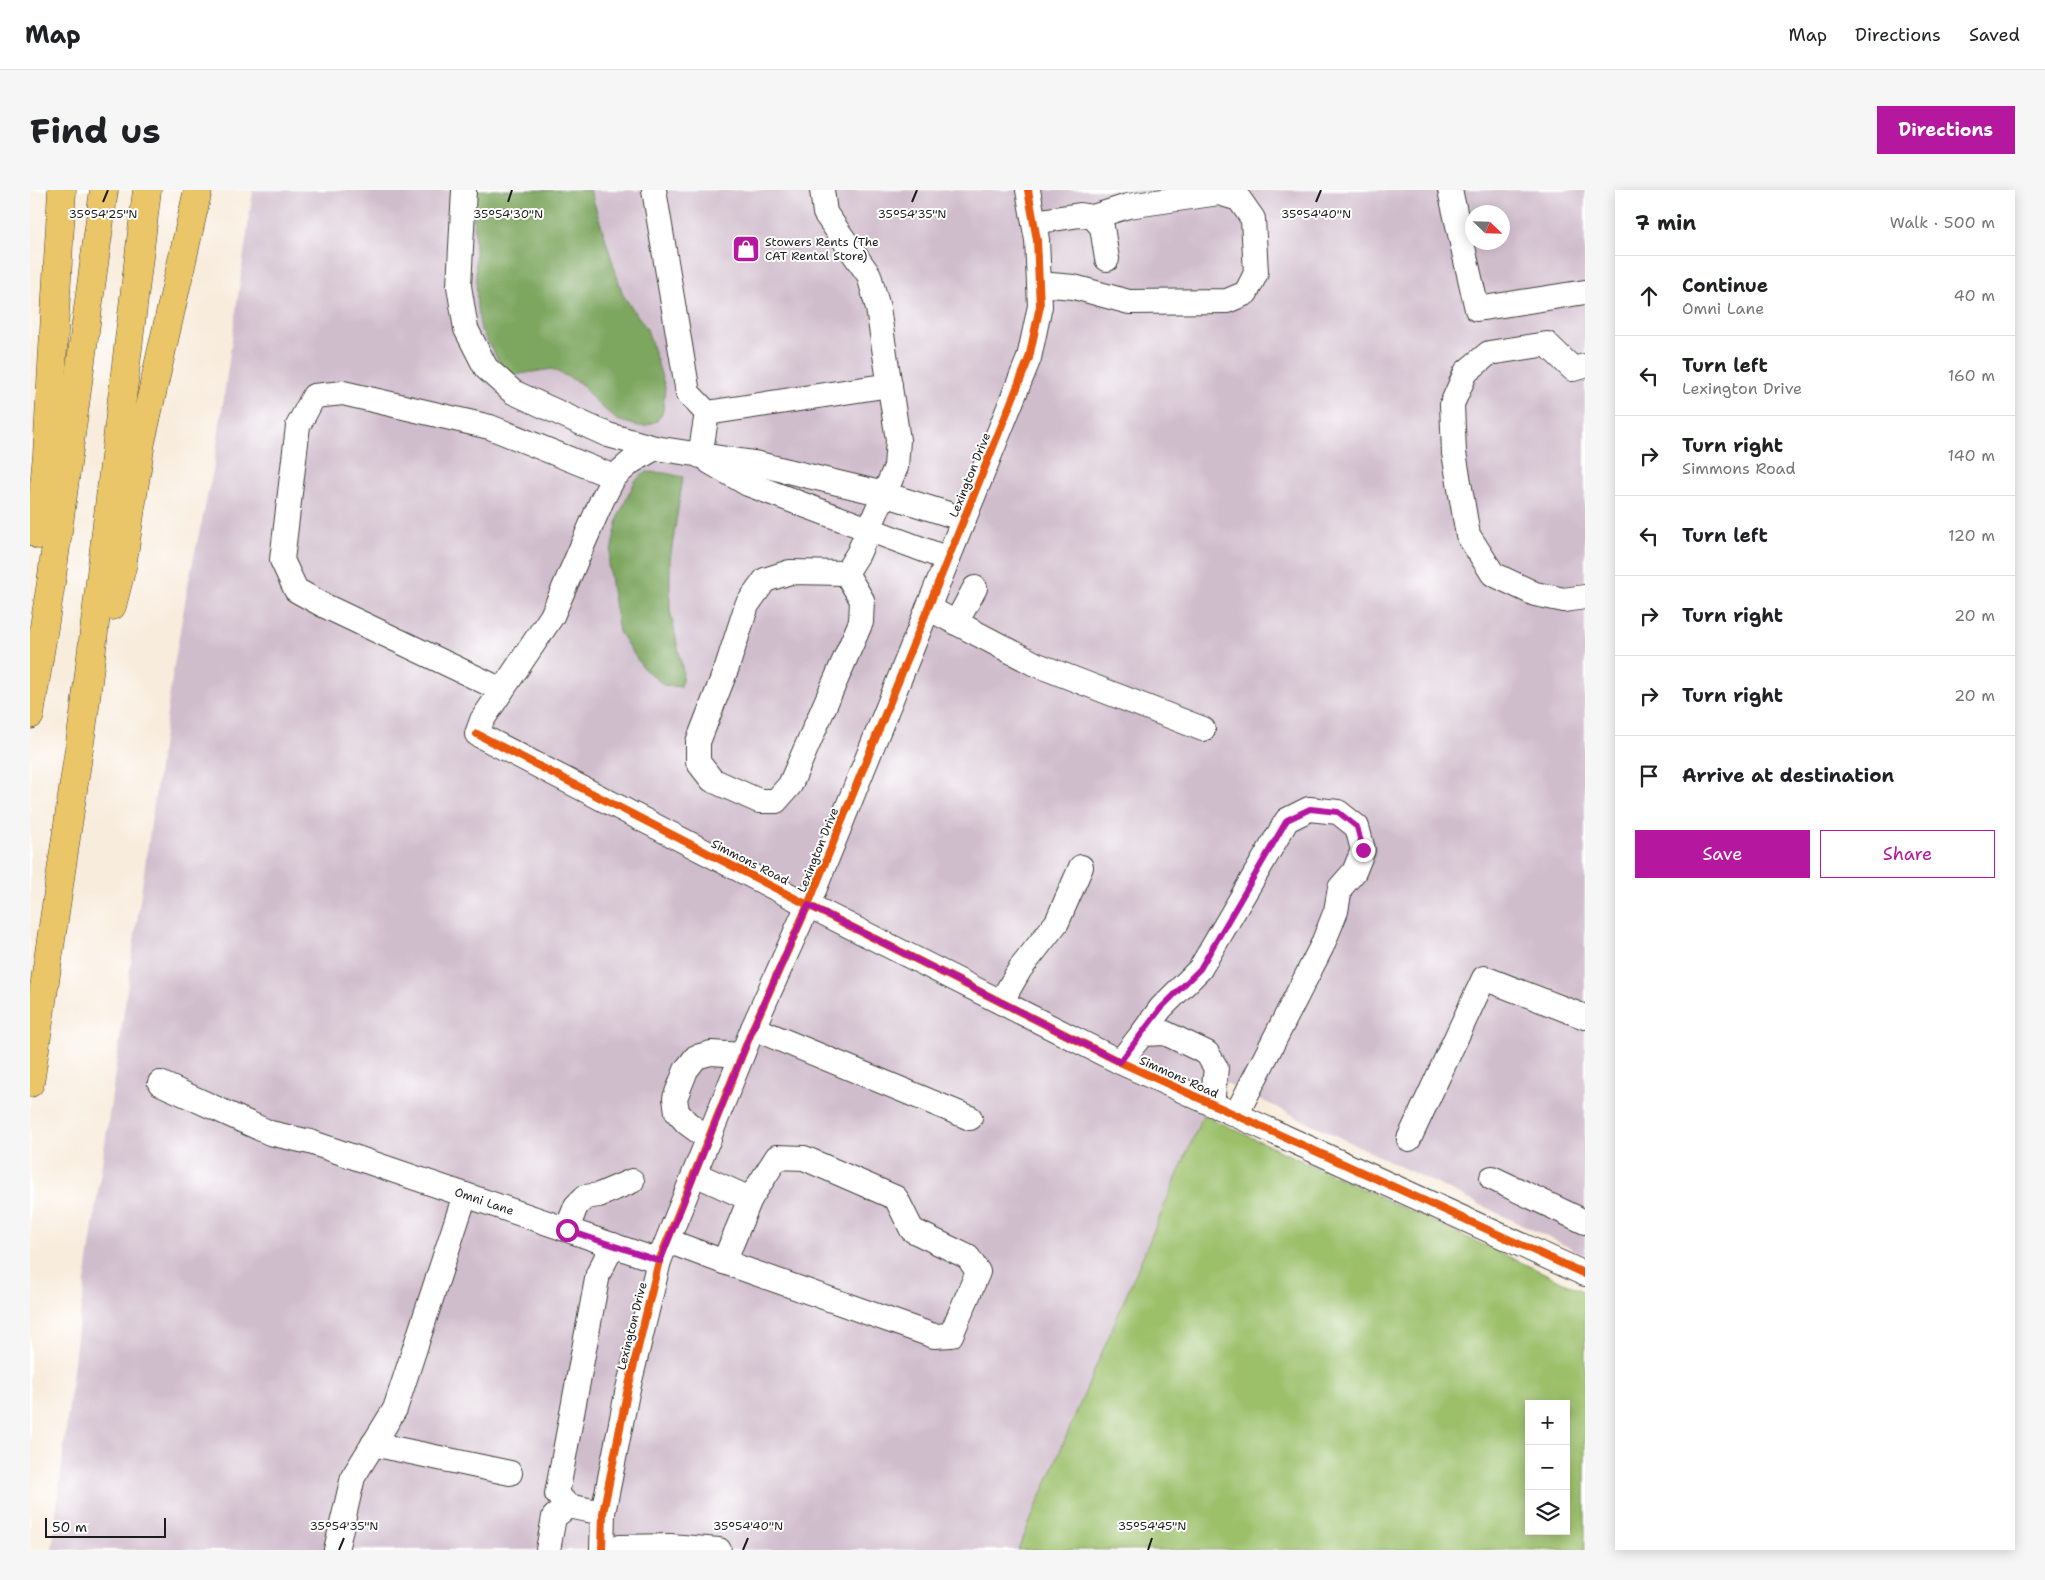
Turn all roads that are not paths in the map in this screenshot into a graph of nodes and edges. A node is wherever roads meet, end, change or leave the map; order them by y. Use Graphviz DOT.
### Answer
graph roads {
  1 [pos="62,190"];
  2 [pos="104,190"];
  3 [pos="147,190"];
  4 [pos="198,190"];
  5 [pos="464,190"];
  6 [pos="654,190"];
  7 [pos="822,190"];
  8 [pos="1028,190"];
  9 [pos="1450,190"];
  10 [pos="1093,217"];
  11 [pos="1034,222"];
  12 [pos="1107,260"];
  13 [pos="1039,284"];
  14 [pos="1585,292"];
  15 [pos="1585,366"];
  16 [pos="890,385"];
  17 [pos="707,413"];
  18 [pos="655,448"];
  19 [pos="700,456"];
  20 [pos="614,477"];
  21 [pos="884,494"];
  22 [pos="964,519"];
  23 [pos="867,530"];
  24 [pos="948,559"];
  25 [pos="846,573"];
  26 [pos="975,588"];
  27 [pos="1585,597"];
  28 [pos="928,608"];
  29 [pos="956,623"];
  30 [pos="30,632"];
  31 [pos="502,690"];
  32 [pos="30,715"];
  33 [pos="84,715"];
  34 [pos="1204,729"];
  35 [pos="1081,867"];
  36 [pos="808,905"];
  37 [pos="1001,1002"];
  38 [pos="1585,1016"];
  39 [pos="753,1028"];
  40 [pos="1142,1034"];
  41 [pos="742,1056"];
  42 [pos="1120,1062"];
  43 [pos="30,1083"];
  44 [pos="160,1083"];
  45 [pos="1212,1104"];
  46 [pos="1236,1115"];
  47 [pos="970,1118"];
  48 [pos="1409,1138"];
  49 [pos="709,1139"];
  50 [pos="695,1174"];
  51 [pos="1492,1178"];
  52 [pos="632,1181"];
  53 [pos="465,1195"];
  54 [pos="750,1199"];
  55 [pos="1585,1222"];
  56 [pos="567,1230"];
  57 [pos="613,1245"];
  58 [pos="664,1251"];
  59 [pos="724,1262"];
  60 [pos="1585,1274"];
  61 [pos="373,1444"];
  62 [pos="510,1473"];
  63 [pos="568,1506"];
  64 [pos="603,1513"];
  65 [pos="612,1548"];
  66 [pos="336,1550"];
  67 [pos="548,1550"];
  68 [pos="718,1550"];
  1 -- 30 [label="highway"];
  2 -- 32 [label="highway"];
  3 -- 33 [label="highway"];
  4 -- 33 [label="highway"];
  5 -- 18 [label="street"];
  6 -- 17 [label="street"];
  7 -- 16 [label="street"];
  8 -- 11 [label="street, Lexington Drive"];
  9 -- 14 [label="street"];
  10 -- 11 [label="street"];
  10 -- 12 [label="street"];
  10 -- 13 [label="street"];
  11 -- 13 [label="street, Lexington Drive"];
  13 -- 22 [label="street, Lexington Drive"];
  15 -- 27 [label="street"];
  16 -- 17 [label="street"];
  16 -- 21 [label="street"];
  17 -- 19 [label="street"];
  18 -- 19 [label="street"];
  18 -- 20 [label="street"];
  19 -- 21 [label="street"];
  19 -- 23 [label="street"];
  20 -- 31 [label="street"];
  20 -- 31 [label="street"];
  21 -- 22 [label="street"];
  21 -- 23 [label="street"];
  22 -- 24 [label="street, Lexington Drive"];
  23 -- 24 [label="street"];
  23 -- 25 [label="street"];
  24 -- 28 [label="street, Lexington Drive"];
  25 -- 25 [label="street"];
  26 -- 29 [label="street"];
  28 -- 29 [label="street"];
  28 -- 36 [label="street, Lexington Drive"];
  29 -- 34 [label="street"];
  31 -- 36 [label="street, Simmons Road"];
  33 -- 43 [label="highway"];
  35 -- 37 [label="street"];
  36 -- 37 [label="street, Simmons Road"];
  36 -- 39 [label="street, Lexington Drive"];
  37 -- 42 [label="street, Simmons Road"];
  38 -- 48 [label="street"];
  39 -- 41 [label="street, Lexington Drive"];
  39 -- 47 [label="street"];
  40 -- 42 [label="street"];
  40 -- 45 [label="street"];
  40 -- 46 [label="street"];
  41 -- 49 [label="street, Lexington Drive"];
  41 -- 49 [label="street"];
  42 -- 45 [label="street, Simmons Road"];
  44 -- 53 [label="street, Omni Lane"];
  45 -- 46 [label="street, Simmons Road"];
  46 -- 60 [label="street, Simmons Road"];
  49 -- 50 [label="street, Lexington Drive"];
  50 -- 54 [label="street"];
  50 -- 58 [label="street, Lexington Drive"];
  51 -- 55 [label="street"];
  52 -- 56 [label="street"];
  53 -- 56 [label="street, Omni Lane"];
  53 -- 61 [label="street"];
  54 -- 59 [label="street"];
  54 -- 59 [label="street, Omni Lane"];
  56 -- 57 [label="street, Omni Lane"];
  57 -- 58 [label="street, Omni Lane"];
  57 -- 63 [label="street"];
  58 -- 59 [label="street, Omni Lane"];
  58 -- 64 [label="street, Lexington Drive"];
  61 -- 62 [label="street"];
  61 -- 66 [label="street"];
  63 -- 64 [label="street"];
  63 -- 67 [label="street"];
  64 -- 65 [label="street, Lexington Drive"];
  65 -- 68 [label="street"];
}
